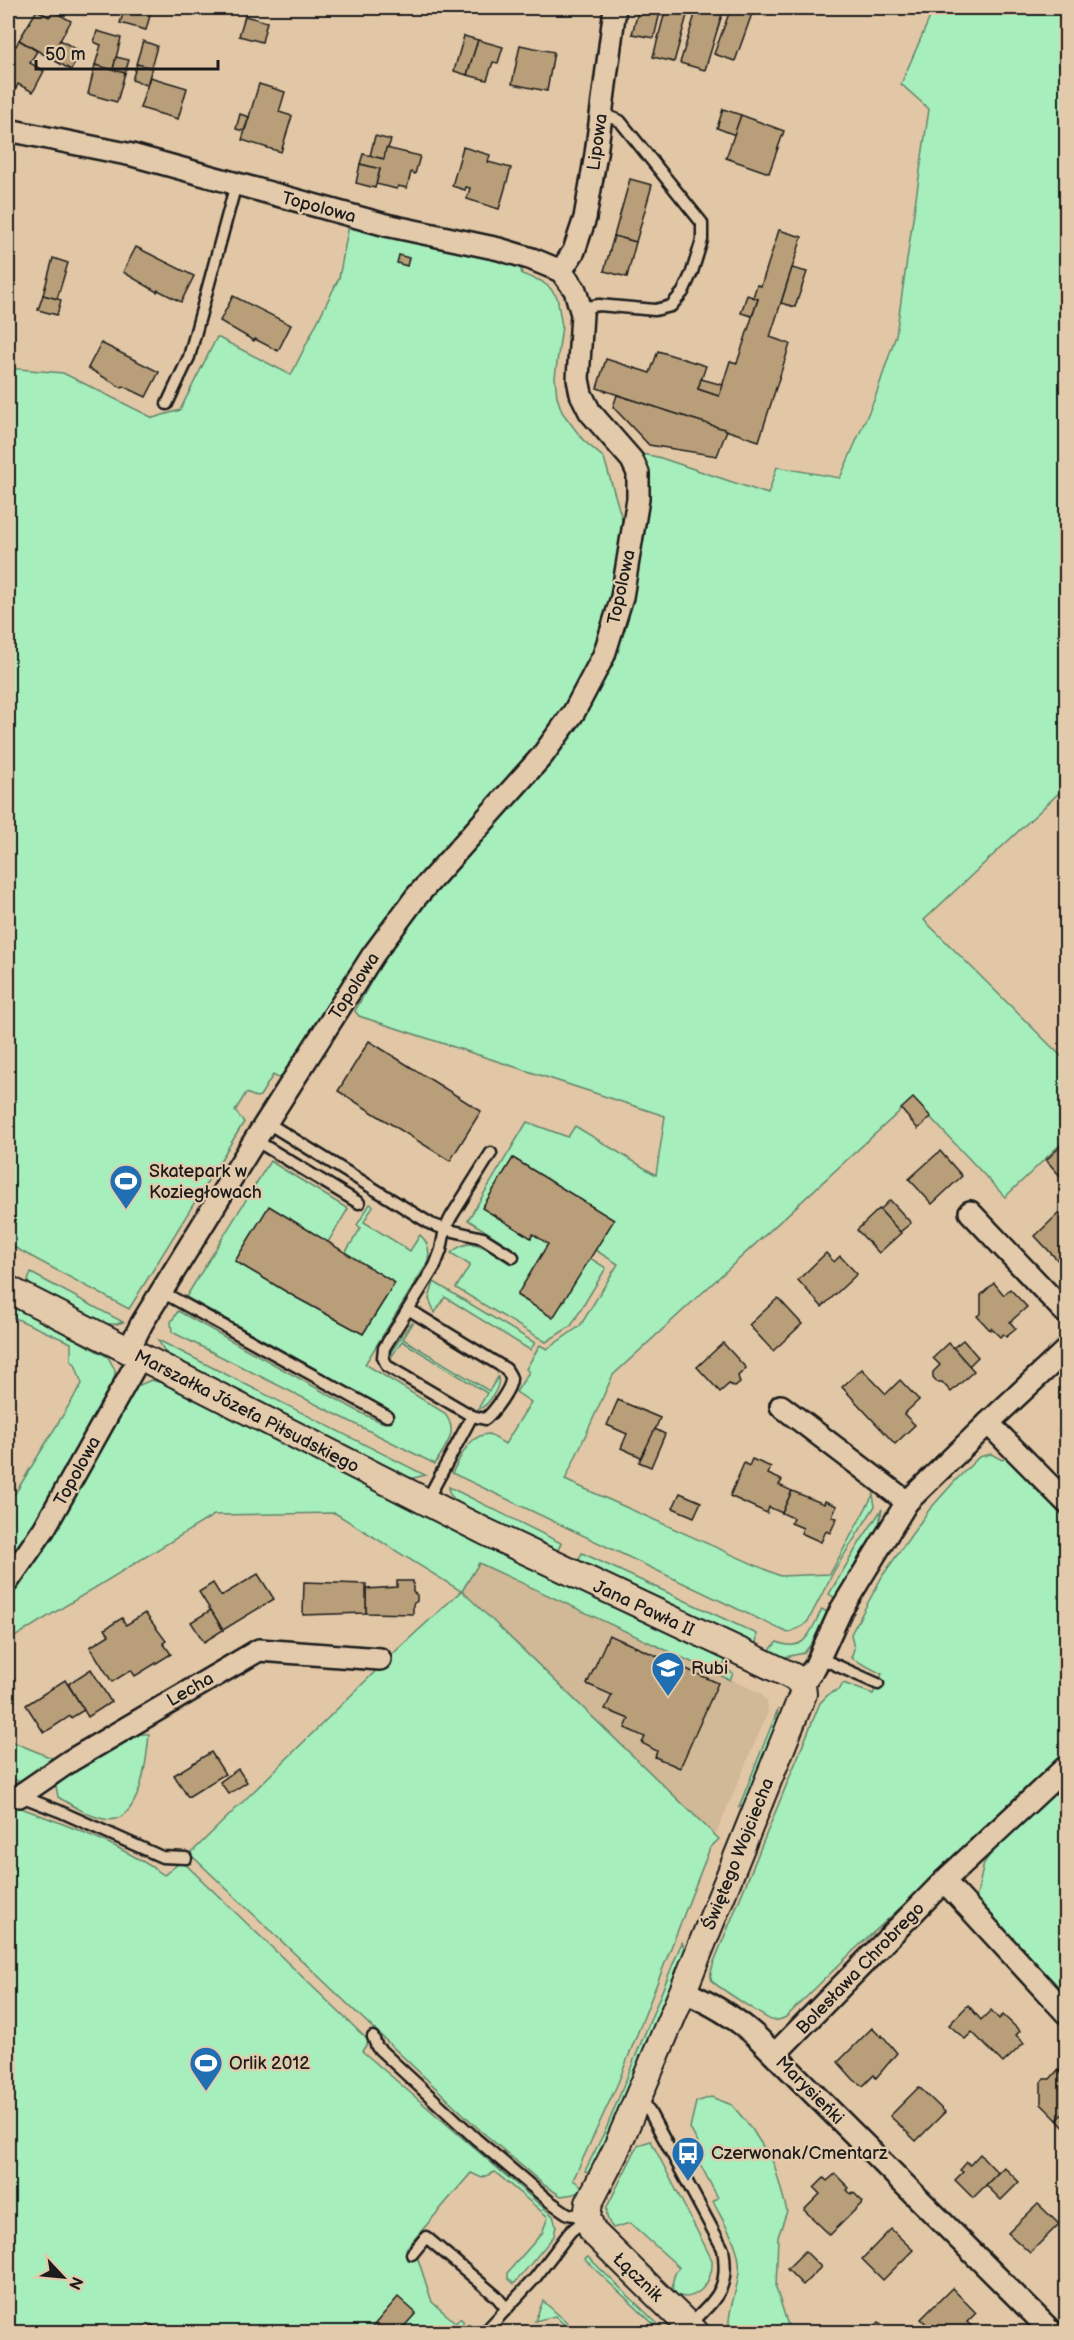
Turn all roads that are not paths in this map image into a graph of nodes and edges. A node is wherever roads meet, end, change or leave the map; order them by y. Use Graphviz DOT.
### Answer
graph roads {
  1 [pos="615,8"];
  2 [pos="602,114"];
  3 [pos="8,130"];
  4 [pos="237,184"];
  5 [pos="561,272"];
  6 [pos="581,308"];
  7 [pos="167,404"];
  8 [pos="266,1122"];
  9 [pos="255,1140"];
  10 [pos="491,1153"];
  11 [pos="359,1203"];
  12 [pos="970,1212"];
  13 [pos="445,1229"];
  14 [pos="513,1257"];
  15 [pos="8,1289"];
  16 [pos="162,1292"];
  17 [pos="408,1309"];
  18 [pos="1066,1312"];
  19 [pos="1066,1350"];
  20 [pos="134,1354"];
  21 [pos="781,1406"];
  22 [pos="387,1416"];
  23 [pos="472,1416"];
  24 [pos="988,1422"];
  25 [pos="426,1502"];
  26 [pos="907,1502"];
  27 [pos="1066,1502"];
  28 [pos="486,1532"];
  29 [pos="8,1581"];
  30 [pos="820,1658"];
  31 [pos="380,1659"];
  32 [pos="802,1684"];
  33 [pos="878,1684"];
  34 [pos="1066,1767"];
  35 [pos="14,1793"];
  36 [pos="186,1858"];
  37 [pos="944,1881"];
  38 [pos="683,1991"];
  39 [pos="1066,2013"];
  40 [pos="373,2037"];
  41 [pos="775,2054"];
  42 [pos="640,2094"];
  43 [pos="587,2217"];
  44 [pos="412,2254"];
  45 [pos="507,2309"];
  46 [pos="692,2329"];
  47 [pos="484,2332"];
  48 [pos="1052,2332"];
  1 -- 2 [label="street, Lipowa"];
  2 -- 5 [label="street, Lipowa"];
  2 -- 6 [label="lane"];
  3 -- 4 [label="street, Topolowa"];
  4 -- 5 [label="street, Topolowa"];
  4 -- 7 [label="lane"];
  5 -- 6 [label="street, Topolowa"];
  6 -- 8 [label="street, Topolowa"];
  8 -- 9 [label="street, Topolowa"];
  8 -- 13 [label="lane"];
  9 -- 11 [label="lane"];
  9 -- 16 [label="street, Topolowa"];
  10 -- 13 [label="lane"];
  12 -- 18 [label="street"];
  13 -- 14 [label="lane"];
  13 -- 17 [label="lane"];
  15 -- 20 [label="street, Marszałka Józefa Piłsudskiego"];
  16 -- 20 [label="street, Topolowa"];
  16 -- 22 [label="lane"];
  17 -- 23 [label="lane"];
  17 -- 23 [label="lane"];
  19 -- 24 [label="street, Świętego Wojciecha"];
  20 -- 25 [label="street, Marszałka Józefa Piłsudskiego"];
  20 -- 29 [label="street, Topolowa"];
  21 -- 26 [label="street"];
  23 -- 25 [label="lane"];
  24 -- 26 [label="street, Świętego Wojciecha"];
  24 -- 27 [label="street"];
  25 -- 28 [label="street, Marszałka Józefa Piłsudskiego"];
  26 -- 30 [label="street, Świętego Wojciecha"];
  28 -- 32 [label="street, Jana Pawła II"];
  30 -- 32 [label="street, Świętego Wojciecha"];
  30 -- 33 [label="lane"];
  31 -- 35 [label="street, Lecha"];
  32 -- 38 [label="street, Świętego Wojciecha"];
  34 -- 37 [label="street, Bolesława Chrobrego"];
  35 -- 36 [label="lane"];
  37 -- 39 [label="street"];
  37 -- 41 [label="street, Bolesława Chrobrego"];
  38 -- 41 [label="street, Marysieńki"];
  38 -- 42 [label="street, Świętego Wojciecha"];
  40 -- 43 [label="lane"];
  41 -- 48 [label="street, Marysieńki"];
  42 -- 43 [label="street, Świętego Wojciecha"];
  42 -- 46 [label="lane"];
  43 -- 45 [label="lane"];
  43 -- 46 [label="street, Łącznik"];
  44 -- 45 [label="lane"];
  45 -- 47 [label="lane"];
}
